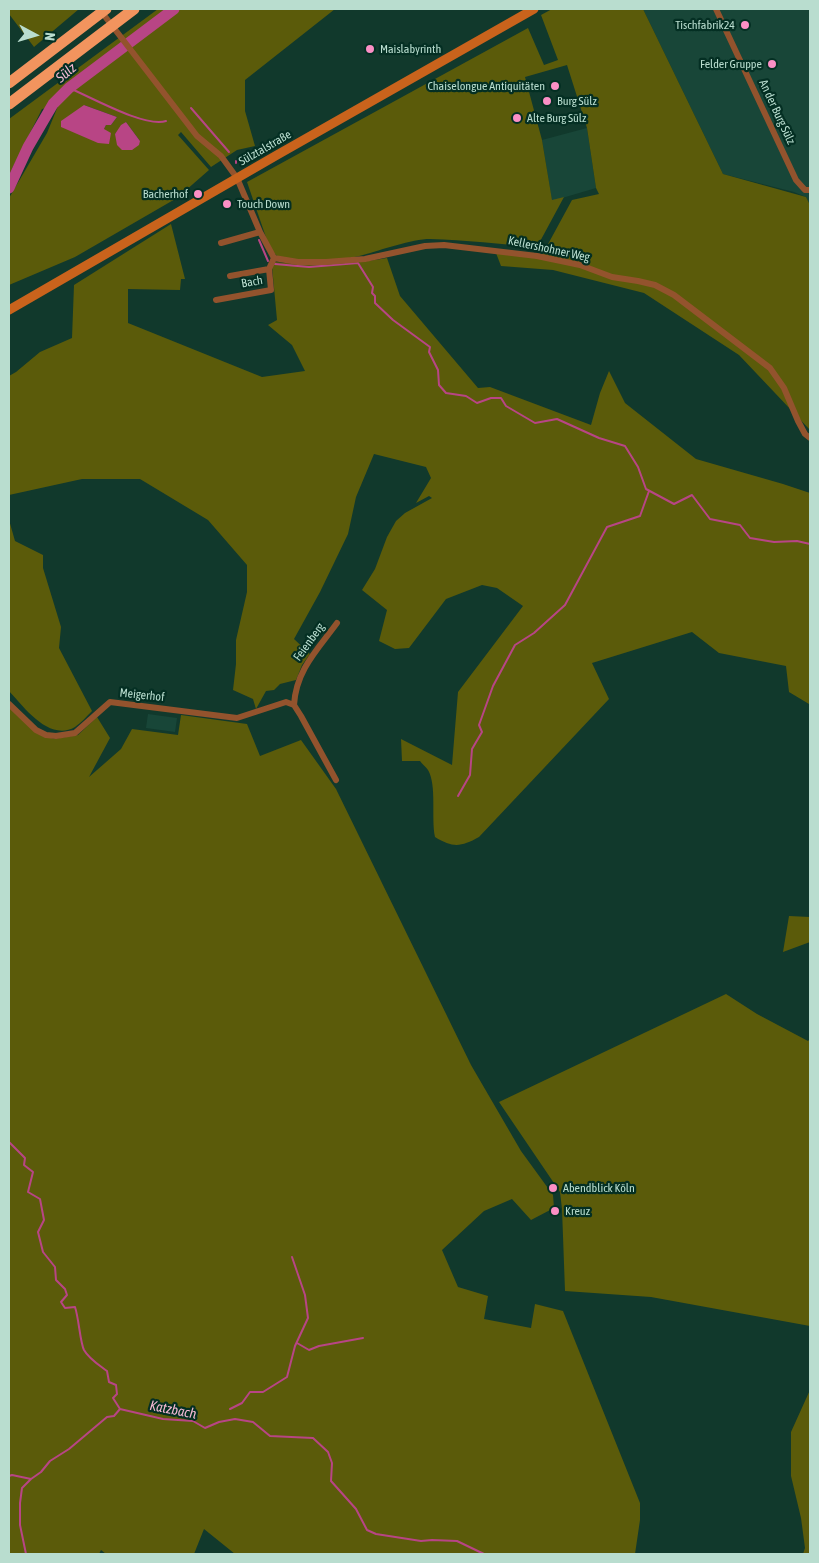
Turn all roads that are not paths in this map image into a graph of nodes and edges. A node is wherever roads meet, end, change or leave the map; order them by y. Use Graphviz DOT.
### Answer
graph roads {
  1 [pos="100,9"];
  2 [pos="106,9"];
  3 [pos="134,9"];
  4 [pos="534,9"];
  5 [pos="716,9"];
  6 [pos="9,83"];
  7 [pos="9,104"];
  8 [pos="237,178"];
  9 [pos="810,190"];
  10 [pos="260,232"];
  11 [pos="221,243"];
  12 [pos="274,258"];
  13 [pos="269,269"];
  14 [pos="230,276"];
  15 [pos="216,300"];
  16 [pos="9,310"];
  17 [pos="810,438"];
  18 [pos="338,622"];
  19 [pos="9,704"];
  20 [pos="294,705"];
  21 [pos="336,780"];
  1 -- 8 [label="street"];
  2 -- 6 [label="highway"];
  3 -- 7 [label="highway"];
  4 -- 8 [label="main road, Sülztalstraße"];
  5 -- 9 [label="street, An der Burg Sülz"];
  8 -- 10 [label="street"];
  8 -- 16 [label="main road, Sülztalstraße"];
  10 -- 11 [label="street"];
  10 -- 12 [label="street"];
  12 -- 13 [label="street, Bach"];
  12 -- 17 [label="street, Kellershohner Weg"];
  13 -- 14 [label="street, Bach"];
  13 -- 15 [label="street, Bach"];
  18 -- 20 [label="street, Feienberg"];
  19 -- 20 [label="street, Meigerhof"];
  20 -- 21 [label="street"];
}
